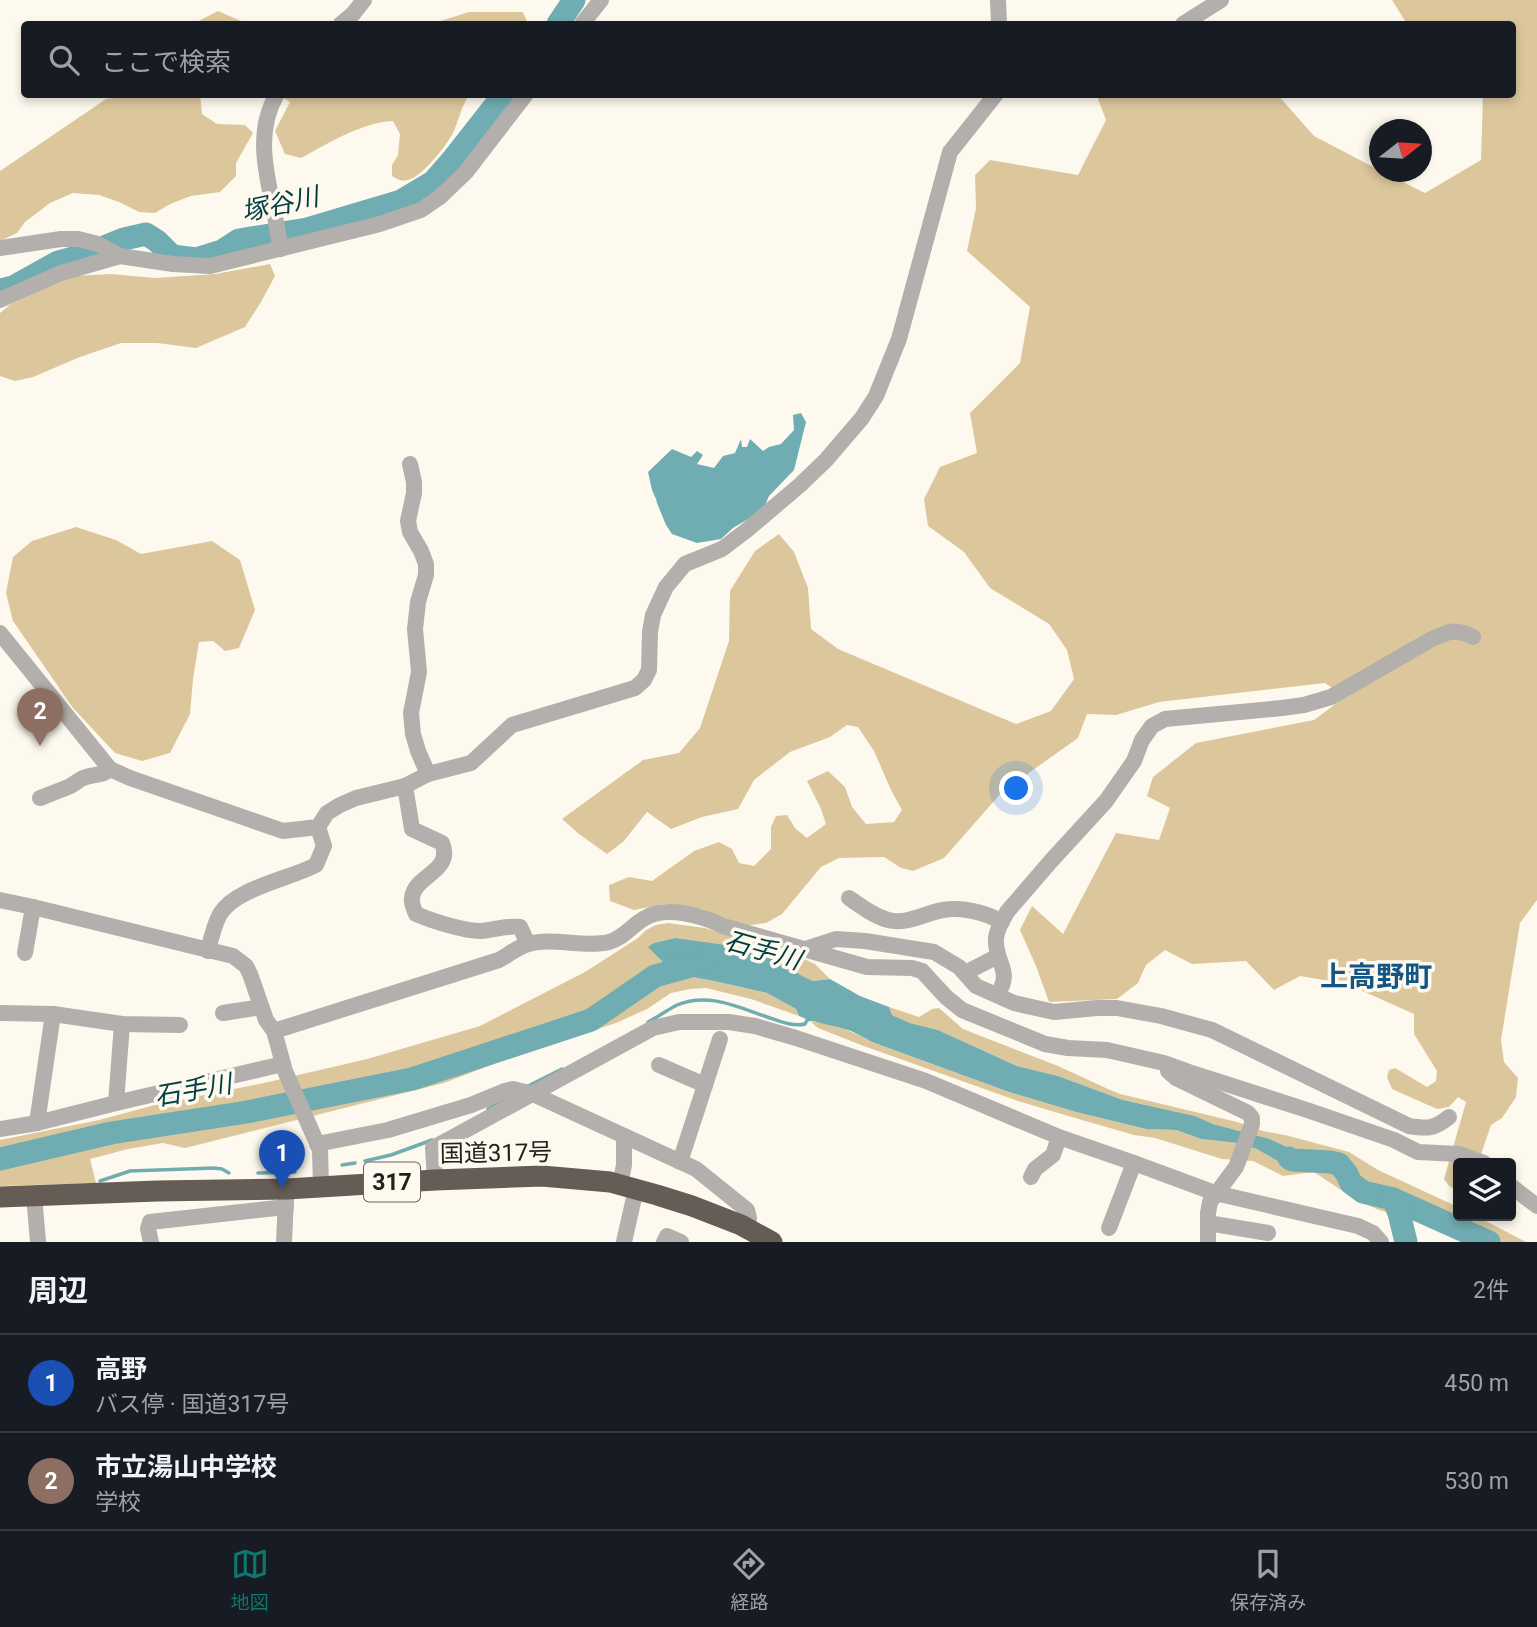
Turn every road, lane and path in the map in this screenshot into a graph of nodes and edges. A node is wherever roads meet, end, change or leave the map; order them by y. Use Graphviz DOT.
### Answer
graph roads {
  1 [pos="364,0"];
  2 [pos="601,0"];
  3 [pos="998,0"];
  4 [pos="1221,0"];
  5 [pos="345,21"];
  6 [pos="584,21"];
  7 [pos="999,21"];
  8 [pos="1188,21"];
  9 [pos="275,98"];
  10 [pos="523,98"];
  11 [pos="993,98"];
  12 [pos="281,246"];
  13 [pos="0,248"];
  14 [pos="117,254"];
  15 [pos="0,300"];
  16 [pos="410,464"];
  17 [pos="0,633"];
  18 [pos="1473,637"];
  19 [pos="110,769"];
  20 [pos="428,775"];
  21 [pos="405,786"];
  22 [pos="40,798"];
  23 [pos="318,827"];
  24 [pos="849,898"];
  25 [pos="0,900"];
  26 [pos="33,907"];
  27 [pos="1002,922"];
  28 [pos="528,944"];
  29 [pos="208,950"];
  30 [pos="803,950"];
  31 [pos="25,953"];
  32 [pos="998,956"];
  33 [pos="965,973"];
  34 [pos="997,995"];
  35 [pos="261,1007"];
  36 [pos="0,1013"];
  37 [pos="223,1013"];
  38 [pos="53,1014"];
  39 [pos="122,1024"];
  40 [pos="180,1025"];
  41 [pos="274,1031"];
  42 [pos="720,1039"];
  43 [pos="1164,1063"];
  44 [pos="659,1066"];
  45 [pos="284,1068"];
  46 [pos="705,1085"];
  47 [pos="533,1094"];
  48 [pos="116,1103"];
  49 [pos="1449,1117"];
  50 [pos="37,1124"];
  51 [pos="0,1129"];
  52 [pos="624,1136"];
  53 [pos="1059,1137"];
  54 [pos="317,1144"];
  55 [pos="1470,1158"];
  56 [pos="680,1162"];
  57 [pos="1134,1163"];
  58 [pos="1031,1177"];
  59 [pos="435,1180"];
  60 [pos="321,1187"];
  61 [pos="628,1187"];
  62 [pos="1516,1190"];
  63 [pos="1215,1193"];
  64 [pos="34,1195"];
  65 [pos="0,1197"];
  66 [pos="286,1198"];
  67 [pos="1537,1206"];
  68 [pos="1208,1223"];
  69 [pos="747,1228"];
  70 [pos="1109,1228"];
  71 [pos="1268,1233"];
  72 [pos="38,1242"];
  73 [pos="151,1242"];
  74 [pos="284,1242"];
  75 [pos="624,1242"];
  76 [pos="664,1242"];
  77 [pos="681,1242"];
  78 [pos="772,1242"];
  79 [pos="1208,1242"];
  80 [pos="1381,1242"];
  1 -- 5 [label="street"];
  2 -- 6 [label="street"];
  3 -- 7 [label="street"];
  4 -- 8 [label="street"];
  9 -- 12 [label="street"];
  10 -- 12 [label="street"];
  11 -- 20 [label="street"];
  12 -- 14 [label="street"];
  13 -- 14 [label="street"];
  14 -- 15 [label="street"];
  16 -- 20 [label="street"];
  17 -- 19 [label="street"];
  18 -- 27 [label="street"];
  19 -- 22 [label="street"];
  19 -- 23 [label="street"];
  20 -- 21 [label="street"];
  21 -- 23 [label="street"];
  21 -- 28 [label="street"];
  23 -- 29 [label="street"];
  24 -- 27 [label="street"];
  25 -- 26 [label="street"];
  26 -- 29 [label="street"];
  26 -- 31 [label="street"];
  27 -- 32 [label="street"];
  28 -- 30 [label="street"];
  28 -- 41 [label="street"];
  29 -- 35 [label="street"];
  30 -- 33 [label="street"];
  30 -- 43 [label="street"];
  32 -- 33 [label="street"];
  32 -- 34 [label="street"];
  33 -- 34 [label="street"];
  34 -- 49 [label="street"];
  35 -- 37 [label="street"];
  35 -- 41 [label="street"];
  36 -- 38 [label="street"];
  38 -- 39 [label="street"];
  38 -- 50 [label="street"];
  39 -- 40 [label="street"];
  39 -- 48 [label="street"];
  41 -- 45 [label="street"];
  42 -- 46 [label="street"];
  43 -- 55 [label="street"];
  43 -- 63 [label="street"];
  44 -- 46 [label="street"];
  45 -- 48 [label="street"];
  45 -- 54 [label="street"];
  46 -- 56 [label="street"];
  47 -- 52 [label="street"];
  47 -- 53 [label="street"];
  47 -- 54 [label="street"];
  47 -- 59 [label="street"];
  48 -- 50 [label="street"];
  50 -- 51 [label="street"];
  52 -- 56 [label="street"];
  52 -- 61 [label="street"];
  53 -- 57 [label="street"];
  53 -- 58 [label="street"];
  54 -- 60 [label="street"];
  56 -- 69 [label="street"];
  57 -- 63 [label="street"];
  57 -- 70 [label="street"];
  59 -- 60 [label="highway, 国道317号 / 317"];
  59 -- 61 [label="highway, 国道317号 / 317"];
  60 -- 66 [label="highway, 国道317号 / 317"];
  61 -- 69 [label="highway, 国道317号 / 317"];
  61 -- 75 [label="street"];
  62 -- 67 [label="street"];
  63 -- 68 [label="street"];
  63 -- 80 [label="street"];
  64 -- 65 [label="highway, 国道317号 / 317"];
  64 -- 66 [label="highway, 国道317号 / 317"];
  64 -- 72 [label="street"];
  66 -- 73 [label="street"];
  66 -- 74 [label="street"];
  68 -- 71 [label="street"];
  68 -- 79 [label="street"];
  69 -- 78 [label="highway, 国道317号 / 317"];
  76 -- 77 [label="street"];
}
